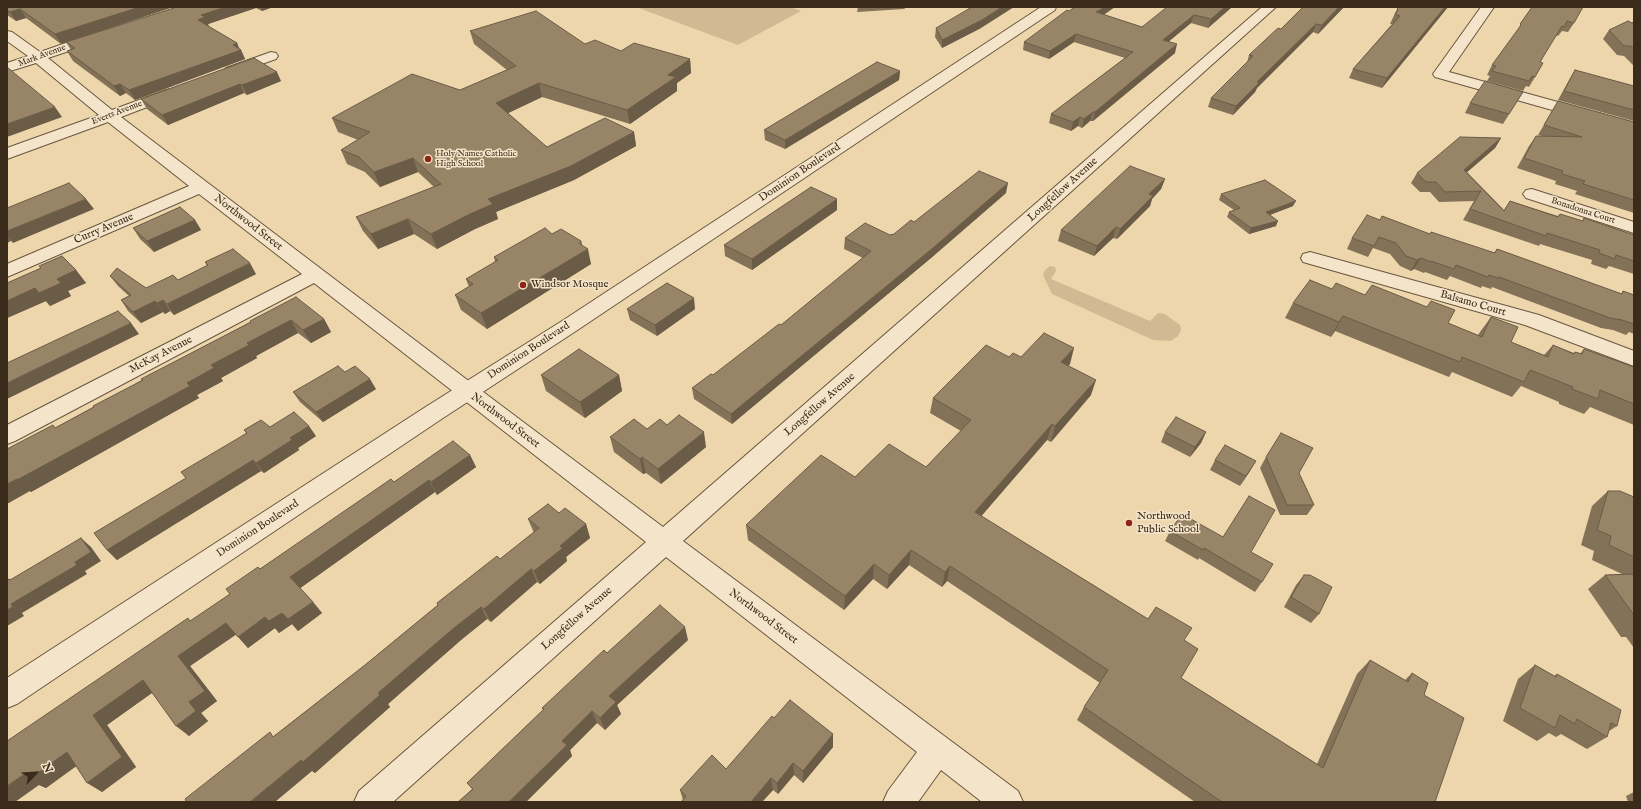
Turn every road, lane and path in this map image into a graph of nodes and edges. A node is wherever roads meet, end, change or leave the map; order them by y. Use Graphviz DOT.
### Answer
graph roads {
  1 [pos="1050,7"];
  2 [pos="1270,7"];
  3 [pos="1488,7"];
  4 [pos="110,33"];
  5 [pos="7,35"];
  6 [pos="271,56"];
  7 [pos="38,57"];
  8 [pos="7,68"];
  9 [pos="220,75"];
  10 [pos="183,89"];
  11 [pos="110,116"];
  12 [pos="1634,128"];
  13 [pos="7,154"];
  14 [pos="200,187"];
  15 [pos="1532,194"];
  16 [pos="1634,228"];
  17 [pos="1310,258"];
  18 [pos="7,270"];
  19 [pos="315,275"];
  20 [pos="1634,359"];
  21 [pos="466,391"];
  22 [pos="7,435"];
  23 [pos="665,542"];
  24 [pos="7,694"];
  25 [pos="938,749"];
  26 [pos="370,802"];
  27 [pos="899,802"];
  28 [pos="1007,802"];
  1 -- 21 [label="street, Dominion Boulevard"];
  2 -- 23 [label="street, Longfellow Avenue"];
  3 -- 12 [label="street"];
  4 -- 7 [label="street, Mark Avenue"];
  5 -- 7 [label="street, Northwood Street"];
  6 -- 9 [label="street"];
  7 -- 8 [label="street, Mark Avenue"];
  7 -- 11 [label="street, Northwood Street"];
  10 -- 11 [label="street, Everts Avenue"];
  11 -- 13 [label="street, Everts Avenue"];
  11 -- 14 [label="street, Northwood Street"];
  14 -- 18 [label="street, Curry Avenue"];
  14 -- 19 [label="street, Northwood Street"];
  15 -- 16 [label="street, Bonadonna Court"];
  17 -- 20 [label="street, Balsamo Court"];
  19 -- 21 [label="street, Northwood Street"];
  19 -- 22 [label="street, McKay Avenue"];
  21 -- 23 [label="street, Northwood Street"];
  21 -- 24 [label="street, Dominion Boulevard"];
  23 -- 25 [label="street, Northwood Street"];
  23 -- 26 [label="street, Longfellow Avenue"];
  25 -- 27 [label="street"];
  25 -- 28 [label="street, Northwood Street"];
}
